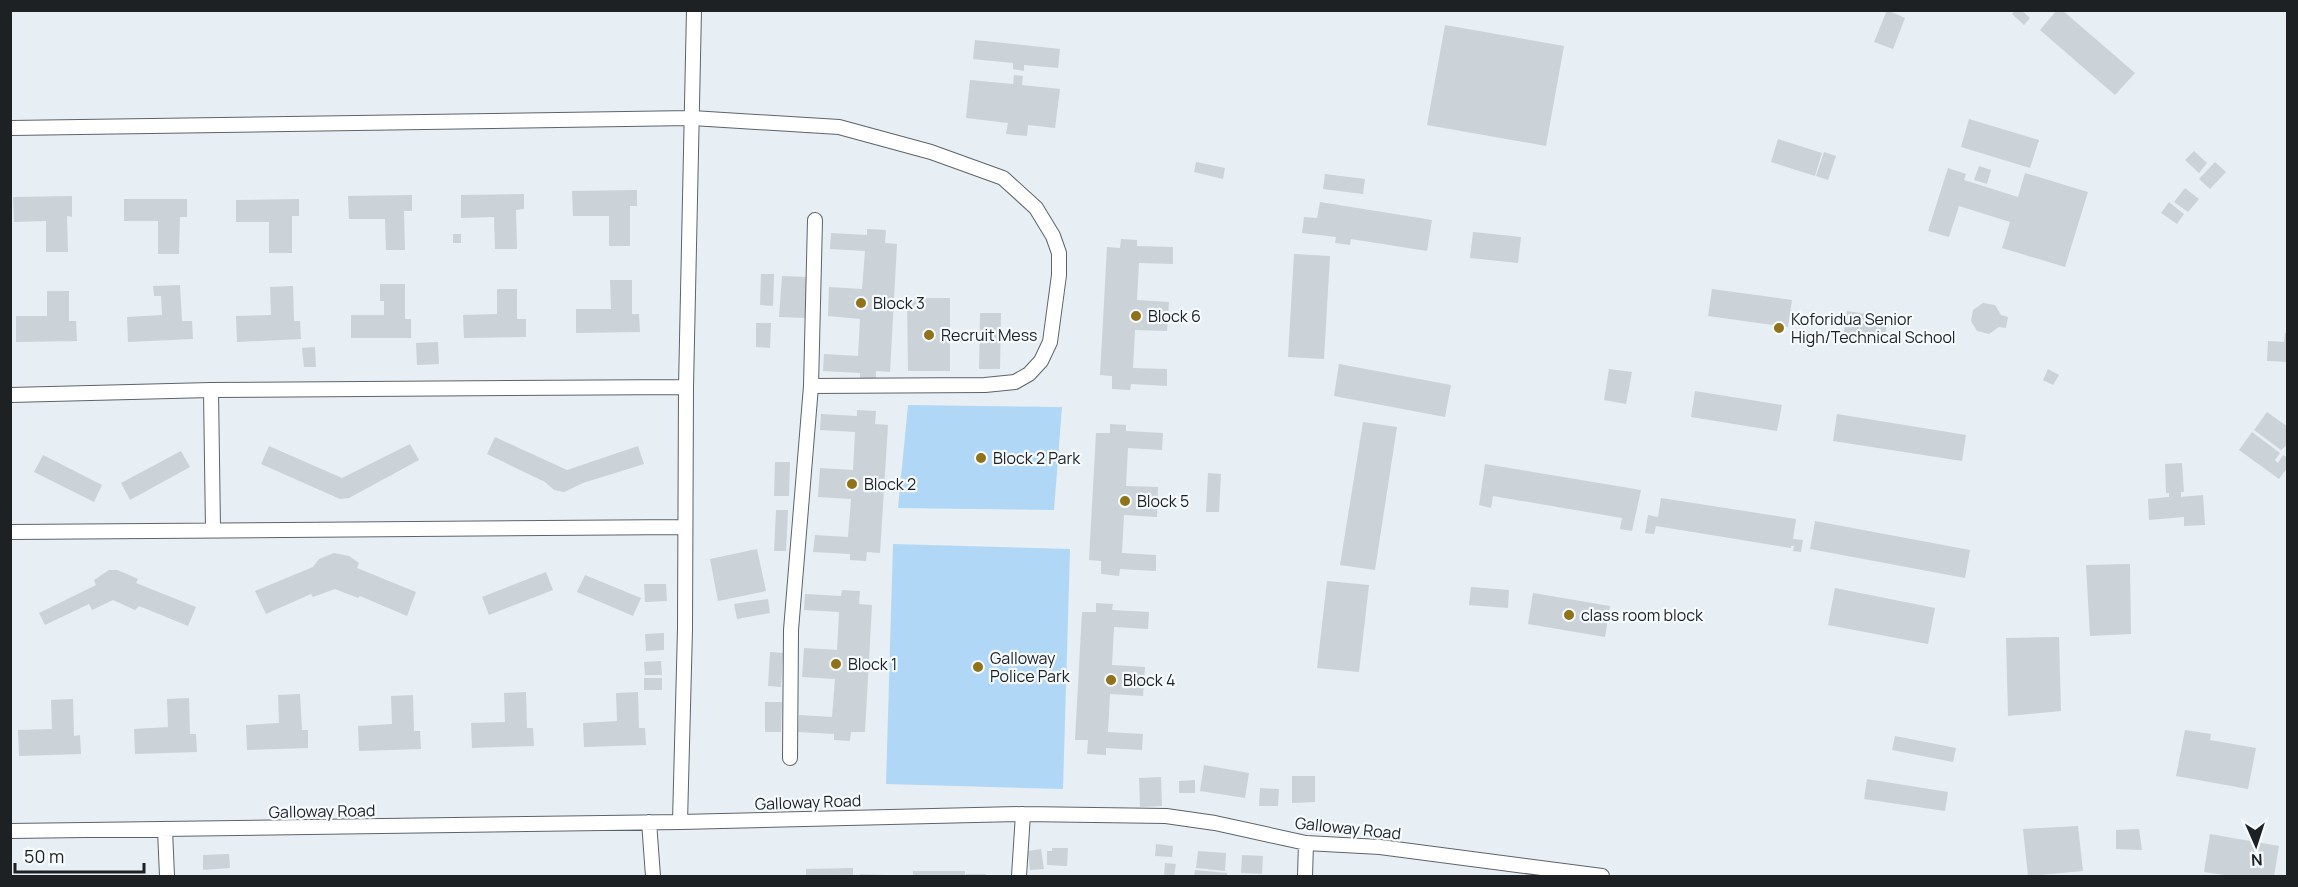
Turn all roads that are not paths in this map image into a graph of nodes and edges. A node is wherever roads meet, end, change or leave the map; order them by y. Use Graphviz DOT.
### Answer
graph roads {
  1 [pos="693,10"];
  2 [pos="692,118"];
  3 [pos="10,128"];
  4 [pos="815,220"];
  5 [pos="811,386"];
  6 [pos="686,387"];
  7 [pos="211,390"];
  8 [pos="10,395"];
  9 [pos="685,528"];
  10 [pos="213,530"];
  11 [pos="10,532"];
  12 [pos="790,758"];
  13 [pos="1023,814"];
  14 [pos="649,822"];
  15 [pos="680,822"];
  16 [pos="165,830"];
  17 [pos="10,831"];
  18 [pos="1306,843"];
  19 [pos="167,876"];
  20 [pos="653,876"];
  21 [pos="1019,876"];
  22 [pos="1305,876"];
  23 [pos="1602,876"];
  1 -- 2 [label="street"];
  2 -- 3 [label="street"];
  2 -- 5 [label="street"];
  2 -- 6 [label="street"];
  4 -- 5 [label="street"];
  5 -- 12 [label="street"];
  6 -- 7 [label="street"];
  6 -- 9 [label="street"];
  7 -- 8 [label="street"];
  7 -- 10 [label="street"];
  9 -- 10 [label="street"];
  9 -- 15 [label="street"];
  10 -- 11 [label="street"];
  13 -- 15 [label="street, Galloway Road"];
  13 -- 18 [label="street, Galloway Road"];
  13 -- 21 [label="street"];
  14 -- 15 [label="street, Galloway Road"];
  14 -- 16 [label="street, Galloway Road"];
  14 -- 20 [label="street"];
  16 -- 17 [label="street, Galloway Road"];
  16 -- 19 [label="street"];
  18 -- 22 [label="street"];
  18 -- 23 [label="street, Galloway Road"];
}
